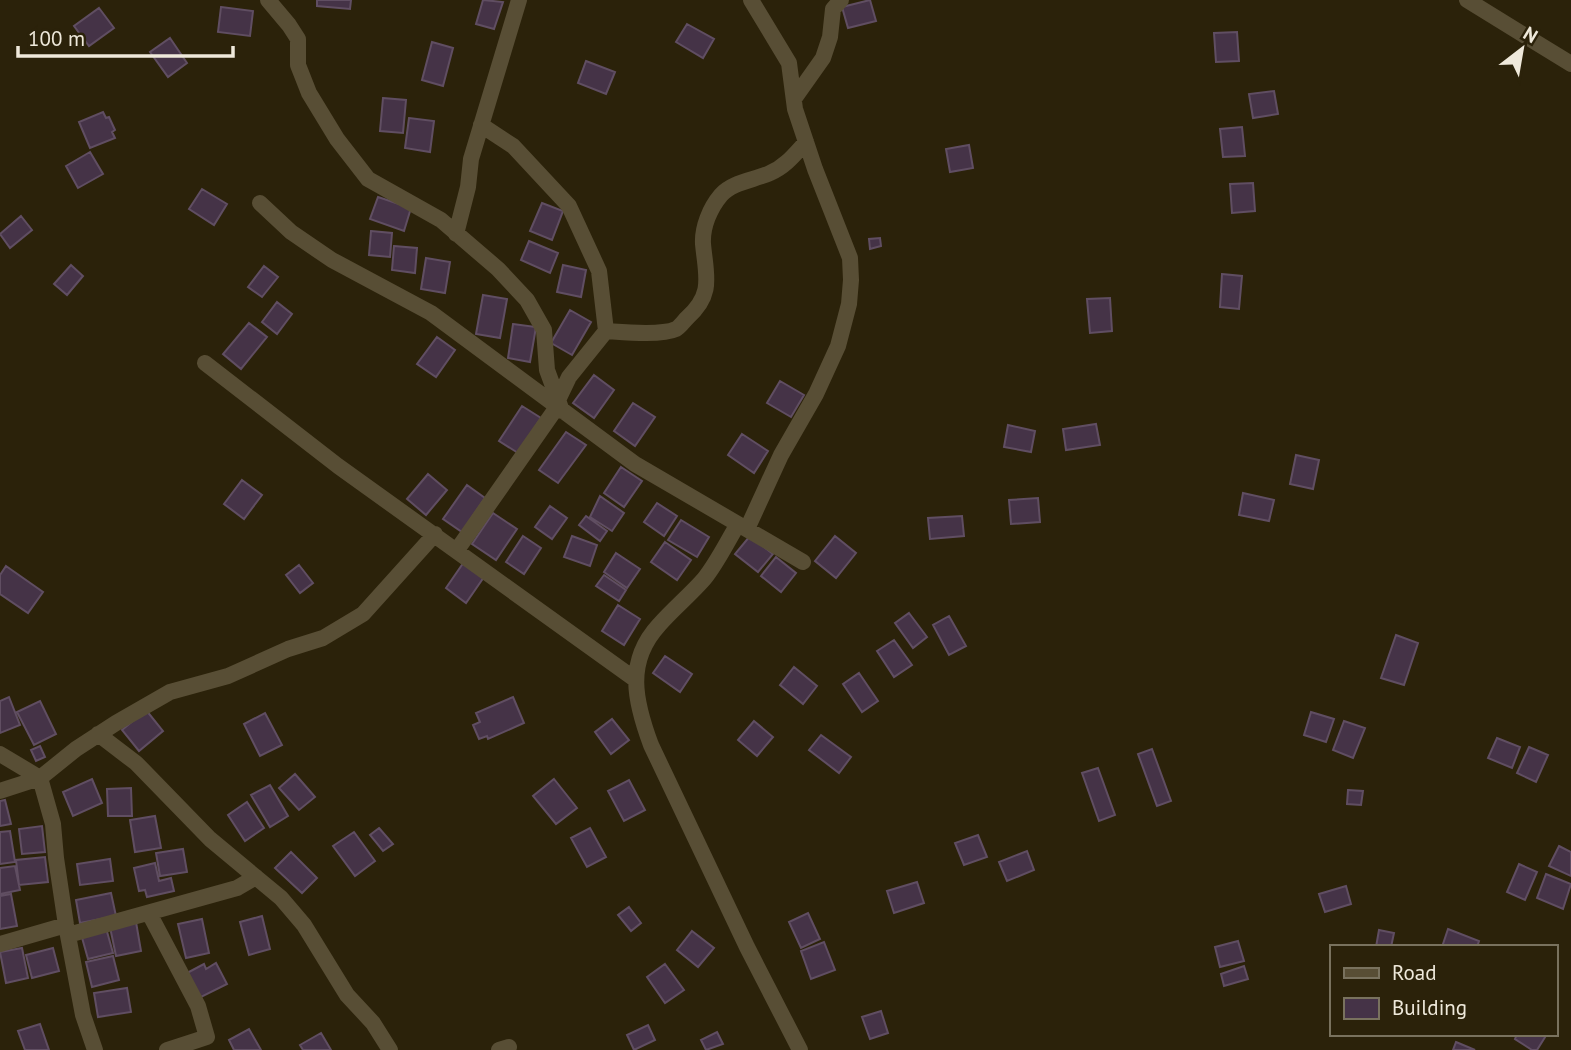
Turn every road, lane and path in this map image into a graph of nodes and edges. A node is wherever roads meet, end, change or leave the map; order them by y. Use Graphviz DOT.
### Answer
graph roads {
  1 [pos="268,0"];
  2 [pos="519,0"];
  3 [pos="751,0"];
  4 [pos="841,0"];
  5 [pos="1467,0"];
  6 [pos="1571,64"];
  7 [pos="794,99"];
  8 [pos="481,125"];
  9 [pos="806,142"];
  10 [pos="260,203"];
  11 [pos="456,234"];
  12 [pos="606,331"];
  13 [pos="205,363"];
  14 [pos="559,406"];
  15 [pos="743,527"];
  16 [pos="435,534"];
  17 [pos="457,550"];
  18 [pos="803,562"];
  19 [pos="636,680"];
  20 [pos="98,734"];
  21 [pos="0,754"];
  22 [pos="40,778"];
  23 [pos="0,790"];
  24 [pos="256,877"];
  25 [pos="149,913"];
  26 [pos="67,930"];
  27 [pos="0,944"];
  28 [pos="95,1050"];
  29 [pos="167,1050"];
  30 [pos="390,1050"];
  31 [pos="800,1050"];
  1 -- 11 [label="street"];
  2 -- 8 [label="street"];
  3 -- 7 [label="street"];
  4 -- 7 [label="street"];
  5 -- 6 [label="street"];
  7 -- 9 [label="street"];
  8 -- 11 [label="street"];
  8 -- 12 [label="street"];
  9 -- 12 [label="street"];
  9 -- 15 [label="street"];
  10 -- 14 [label="street"];
  11 -- 14 [label="street"];
  12 -- 14 [label="street"];
  13 -- 16 [label="street"];
  14 -- 15 [label="street"];
  14 -- 17 [label="street"];
  15 -- 18 [label="street"];
  15 -- 19 [label="street"];
  16 -- 17 [label="street"];
  16 -- 20 [label="street"];
  17 -- 19 [label="street"];
  19 -- 31 [label="street"];
  20 -- 22 [label="street"];
  20 -- 24 [label="street"];
  21 -- 22 [label="street"];
  22 -- 23 [label="street"];
  22 -- 26 [label="street"];
  24 -- 25 [label="street"];
  24 -- 30 [label="street"];
  25 -- 26 [label="street"];
  25 -- 29 [label="street"];
  26 -- 27 [label="street"];
  26 -- 28 [label="street"];
}
